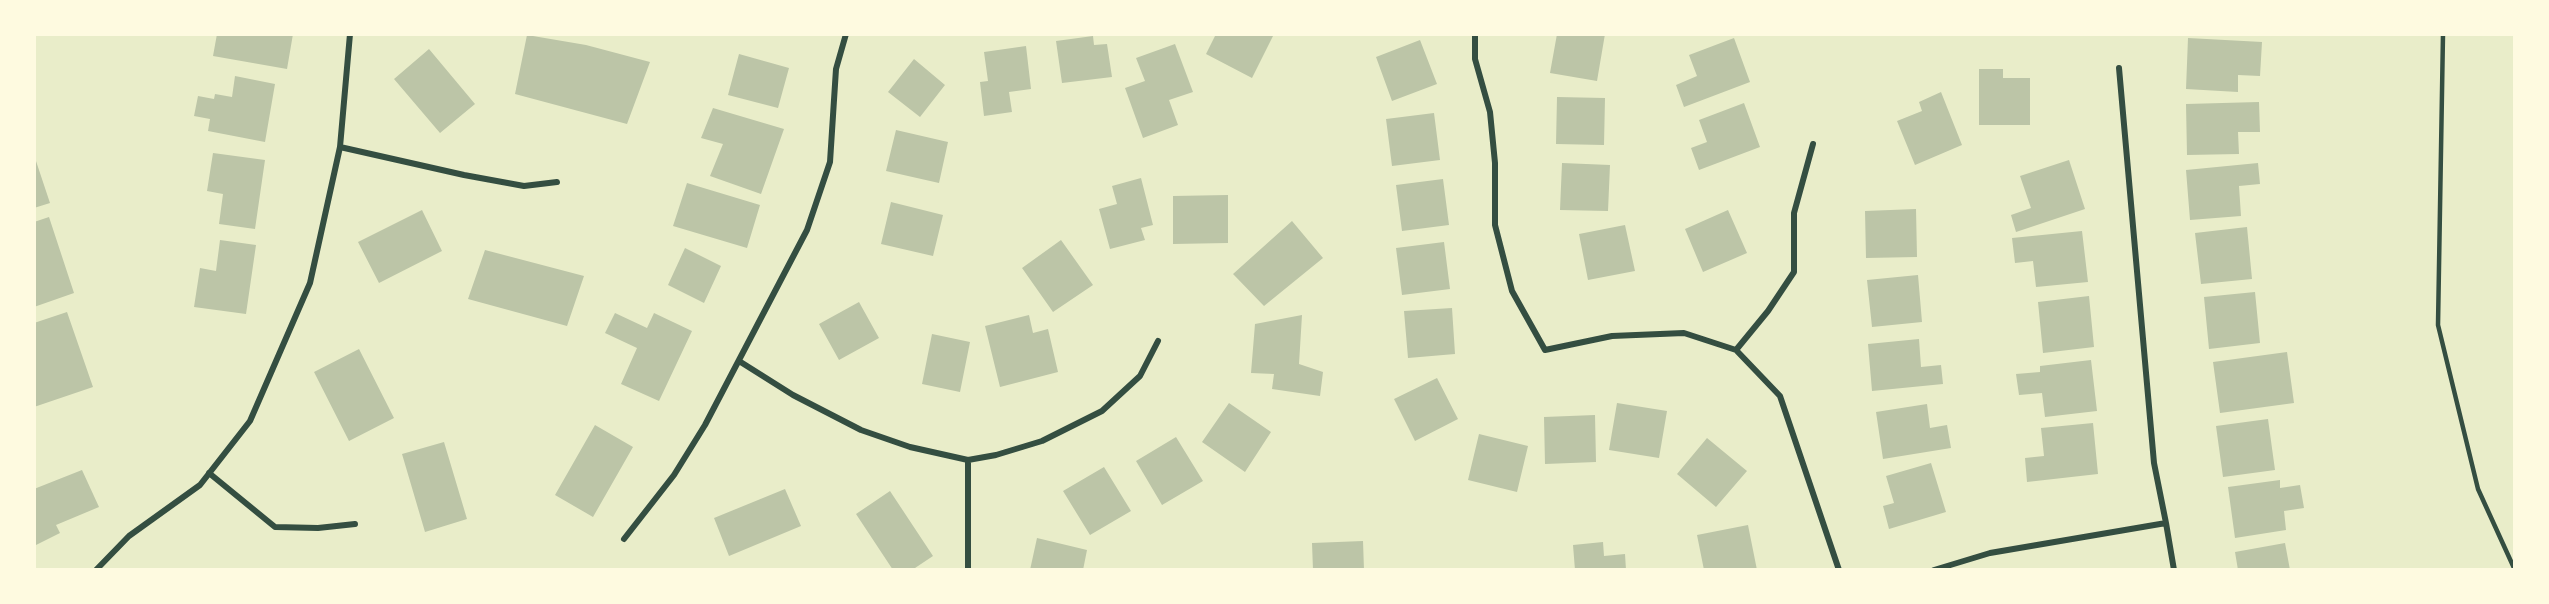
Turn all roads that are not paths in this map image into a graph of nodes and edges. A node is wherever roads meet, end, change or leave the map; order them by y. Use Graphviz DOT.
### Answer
graph roads {
  1 [pos="350,34"];
  2 [pos="846,34"];
  3 [pos="1475,34"];
  4 [pos="2443,34"];
  5 [pos="2119,68"];
  6 [pos="1813,144"];
  7 [pos="340,147"];
  8 [pos="557,182"];
  9 [pos="1158,341"];
  10 [pos="1736,350"];
  11 [pos="739,361"];
  12 [pos="968,460"];
  13 [pos="209,473"];
  14 [pos="2166,523"];
  15 [pos="355,524"];
  16 [pos="624,539"];
  17 [pos="2514,568"];
  18 [pos="96,570"];
  19 [pos="968,570"];
  20 [pos="1839,570"];
  21 [pos="1934,570"];
  22 [pos="2174,570"];
  1 -- 7 [label="street"];
  2 -- 11 [label="street"];
  3 -- 10 [label="street"];
  4 -- 17 [label="lane"];
  5 -- 14 [label="street"];
  6 -- 10 [label="street"];
  7 -- 8 [label="street"];
  7 -- 13 [label="street"];
  9 -- 12 [label="street"];
  10 -- 20 [label="street"];
  11 -- 12 [label="street"];
  11 -- 16 [label="street"];
  12 -- 19 [label="street"];
  13 -- 15 [label="street"];
  13 -- 18 [label="street"];
  14 -- 21 [label="street"];
  14 -- 22 [label="street"];
}
